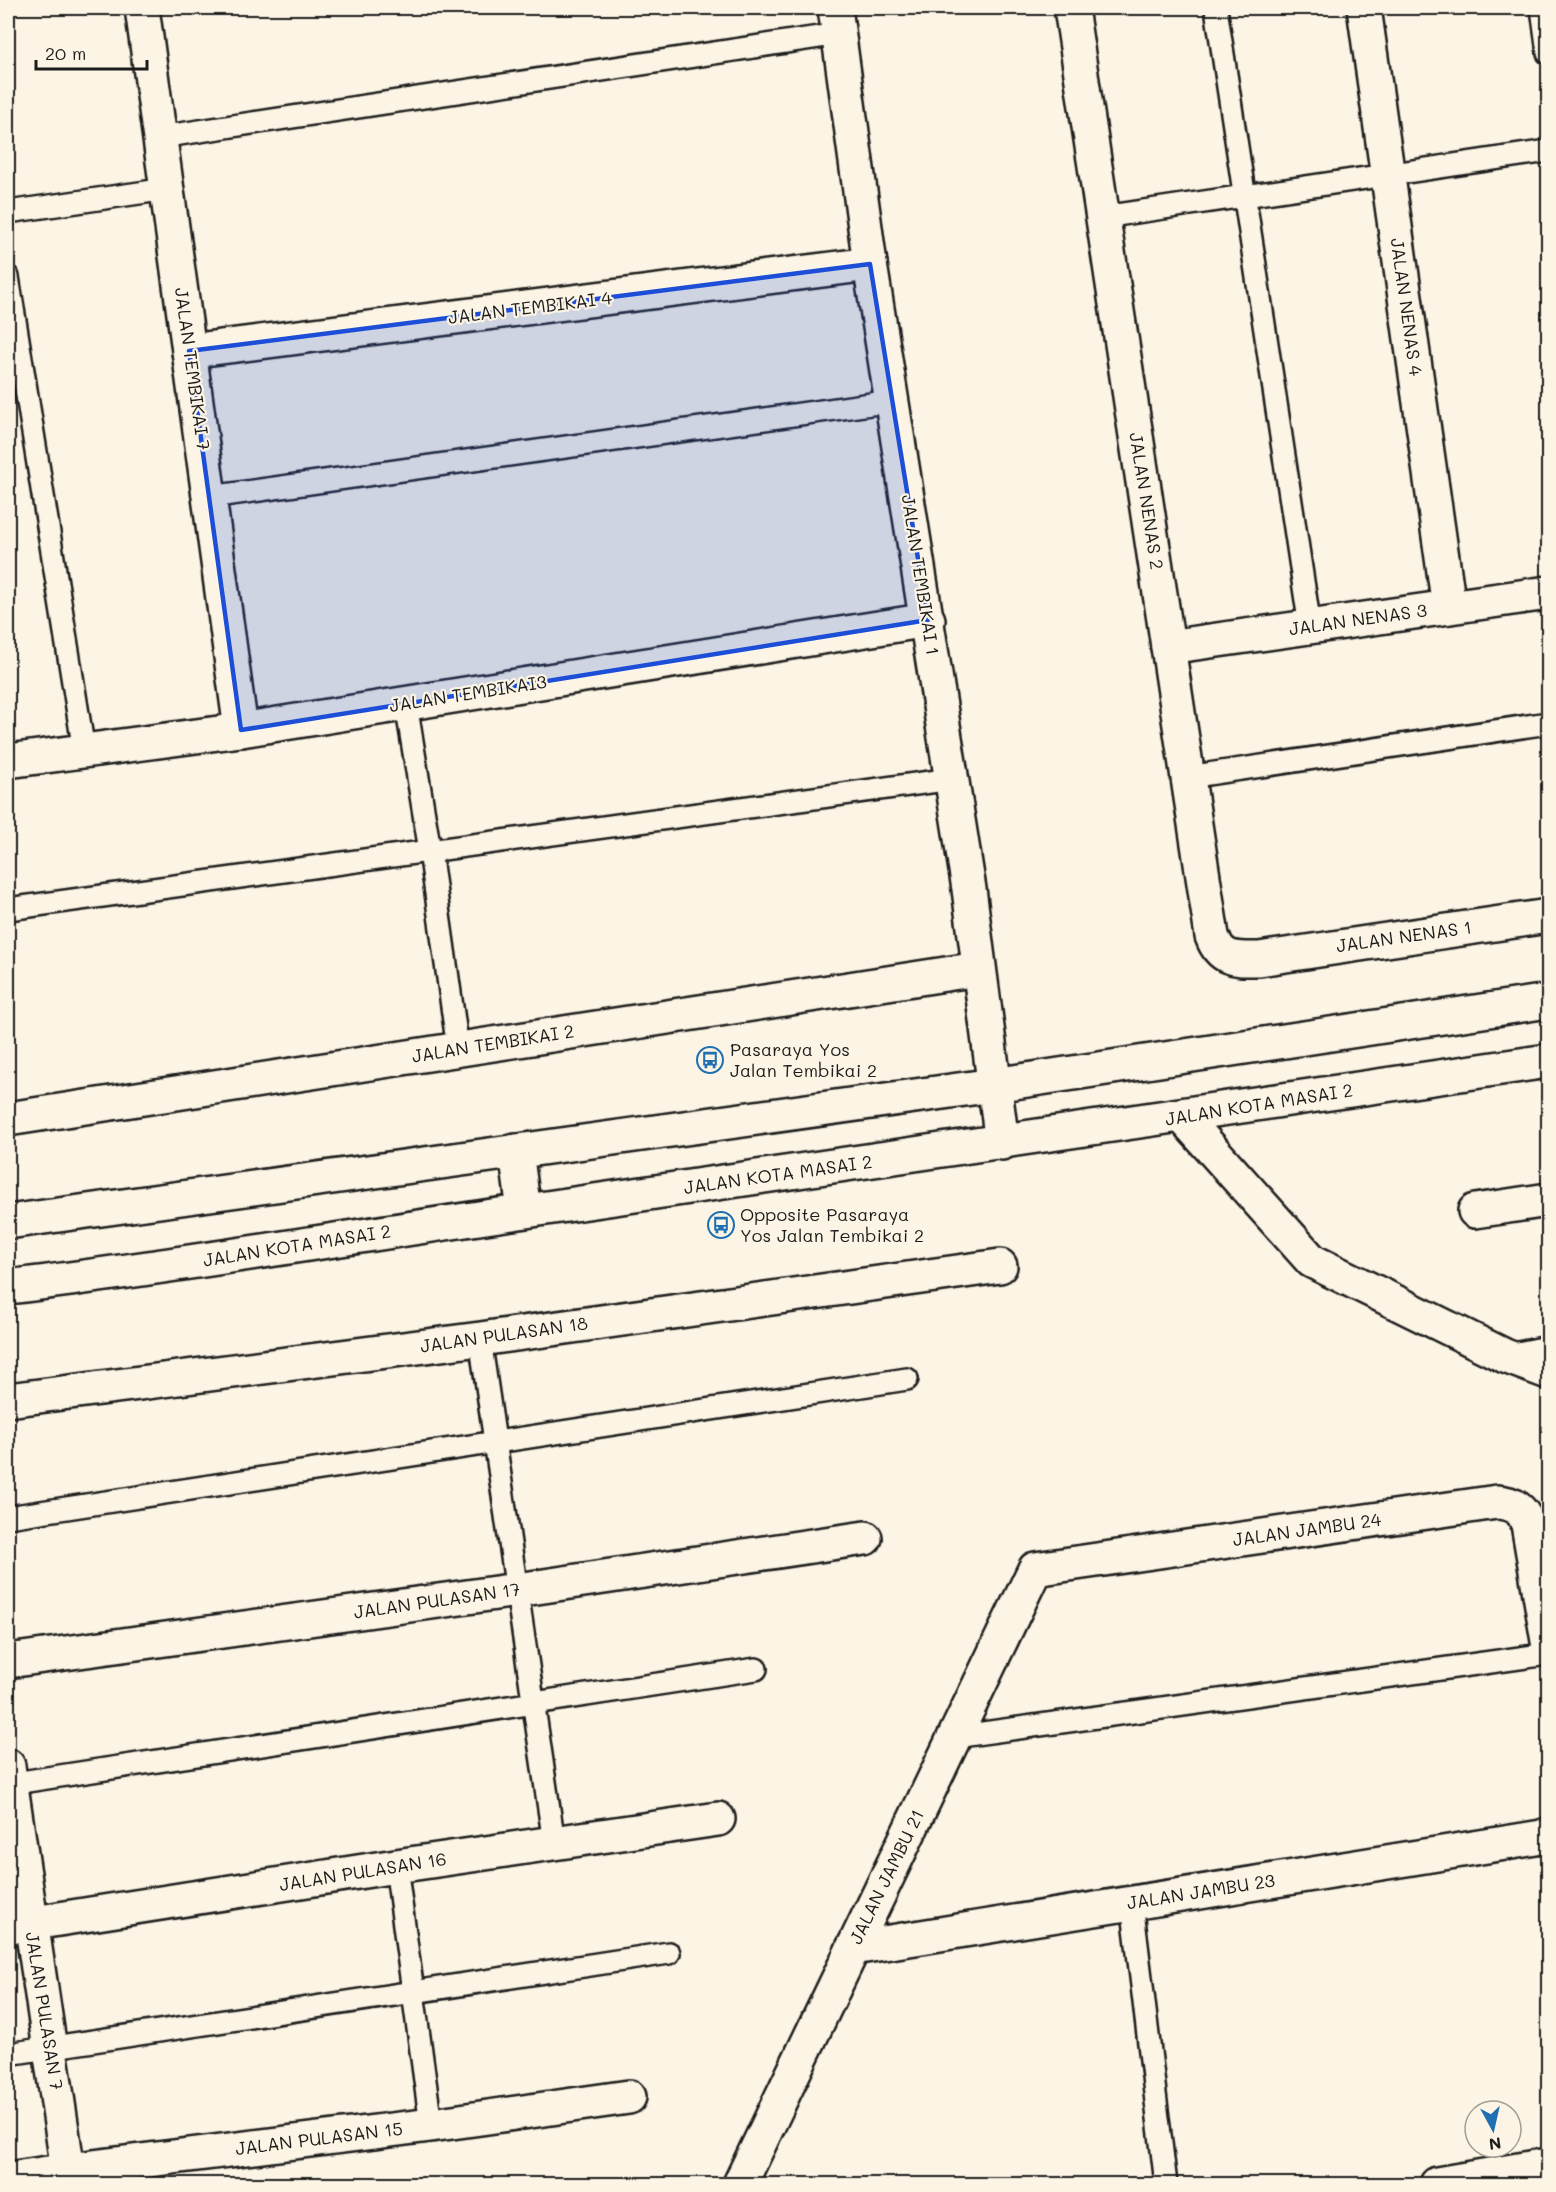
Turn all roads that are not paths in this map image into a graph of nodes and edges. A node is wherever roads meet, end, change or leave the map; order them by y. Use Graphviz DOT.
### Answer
graph roads {
  1 [pos="142,8"];
  2 [pos="1071,8"];
  3 [pos="1216,8"];
  4 [pos="1364,8"];
  5 [pos="1542,8"];
  6 [pos="837,21"];
  7 [pos="1548,53"];
  8 [pos="160,137"];
  9 [pos="1548,151"];
  10 [pos="1388,175"];
  11 [pos="167,189"];
  12 [pos="1245,196"];
  13 [pos="8,212"];
  14 [pos="1103,217"];
  15 [pos="870,264"];
  16 [pos="8,277"];
  17 [pos="189,351"];
  18 [pos="892,401"];
  19 [pos="210,496"];
  20 [pos="1548,593"];
  21 [pos="1449,607"];
  22 [pos="928,620"];
  23 [pos="1310,627"];
  24 [pos="1168,647"];
  25 [pos="406,704"];
  26 [pos="1548,723"];
  27 [pos="242,730"];
  28 [pos="84,751"];
  29 [pos="8,761"];
  30 [pos="1188,777"];
  31 [pos="952,779"];
  32 [pos="430,851"];
  33 [pos="8,909"];
  34 [pos="1548,916"];
  35 [pos="1259,958"];
  36 [pos="978,969"];
  37 [pos="1548,1001"];
  38 [pos="458,1049"];
  39 [pos="1548,1061"];
  40 [pos="993,1085"];
  41 [pos="1183,1117"];
  42 [pos="8,1119"];
  43 [pos="1002,1143"];
  44 [pos="516,1151"];
  45 [pos="1548,1200"];
  46 [pos="524,1211"];
  47 [pos="1475,1211"];
  48 [pos="8,1222"];
  49 [pos="999,1266"];
  50 [pos="8,1287"];
  51 [pos="480,1339"];
  52 [pos="1548,1347"];
  53 [pos="1505,1356"];
  54 [pos="1548,1372"];
  55 [pos="907,1379"];
  56 [pos="8,1400"];
  57 [pos="495,1442"];
  58 [pos="8,1517"];
  59 [pos="865,1538"];
  60 [pos="1035,1569"];
  61 [pos="517,1590"];
  62 [pos="1548,1641"];
  63 [pos="1548,1654"];
  64 [pos="8,1661"];
  65 [pos="756,1669"];
  66 [pos="533,1703"];
  67 [pos="954,1737"];
  68 [pos="8,1778"];
  69 [pos="718,1820"];
  70 [pos="1548,1836"];
  71 [pos="554,1843"];
  72 [pos="396,1866"];
  73 [pos="1132,1903"];
  74 [pos="19,1926"];
  75 [pos="853,1948"];
  76 [pos="669,1953"];
  77 [pos="413,1992"];
  78 [pos="50,2048"];
  79 [pos="8,2054"];
  80 [pos="629,2097"];
  81 [pos="431,2125"];
  82 [pos="1548,2165"];
  83 [pos="69,2177"];
  84 [pos="8,2179"];
  85 [pos="740,2184"];
  86 [pos="1166,2184"];
  87 [pos="1437,2184"];
  1 -- 8 [label="street, JALAN TEMBIKAI 7"];
  2 -- 14 [label="street, JALAN NENAS 2"];
  3 -- 12 [label="lane"];
  4 -- 10 [label="street, JALAN NENAS 4"];
  5 -- 7 [label="lane"];
  6 -- 8 [label="lane"];
  6 -- 15 [label="street, JALAN TEMBIKAI 1"];
  8 -- 11 [label="street, JALAN TEMBIKAI 7"];
  9 -- 10 [label="lane"];
  10 -- 12 [label="lane"];
  10 -- 21 [label="street, JALAN NENAS 4"];
  11 -- 13 [label="lane"];
  11 -- 17 [label="street, JALAN TEMBIKAI 7"];
  12 -- 14 [label="lane"];
  12 -- 23 [label="lane"];
  14 -- 24 [label="street, JALAN NENAS 2"];
  15 -- 17 [label="street, JALAN TEMBIKAI 4"];
  15 -- 18 [label="street, JALAN TEMBIKAI 1"];
  16 -- 28 [label="lane"];
  17 -- 19 [label="street, JALAN TEMBIKAI 7"];
  18 -- 19 [label="lane"];
  18 -- 22 [label="street, JALAN TEMBIKAI 1"];
  19 -- 27 [label="street, JALAN TEMBIKAI 7"];
  20 -- 21 [label="street, JALAN NENAS 3"];
  21 -- 23 [label="street, JALAN NENAS 3"];
  22 -- 25 [label="street, JALAN TEMBIKAI3"];
  22 -- 31 [label="street, JALAN TEMBIKAI 1"];
  23 -- 24 [label="street, JALAN NENAS 3"];
  24 -- 30 [label="street, JALAN NENAS 2"];
  25 -- 27 [label="street, JALAN TEMBIKAI3"];
  25 -- 32 [label="lane"];
  26 -- 30 [label="lane"];
  27 -- 28 [label="street, JALAN TEMBIKAI3"];
  28 -- 29 [label="street, JALAN TEMBIKAI3"];
  30 -- 35 [label="street, JALAN NENAS 2"];
  31 -- 32 [label="lane"];
  31 -- 36 [label="street, JALAN TEMBIKAI 1"];
  32 -- 33 [label="lane"];
  32 -- 38 [label="lane"];
  34 -- 35 [label="street, JALAN NENAS 1"];
  36 -- 38 [label="street, JALAN TEMBIKAI 2"];
  36 -- 40 [label="street, JALAN TEMBIKAI 1"];
  37 -- 40 [label="street"];
  38 -- 42 [label="street, JALAN TEMBIKAI 2"];
  39 -- 41 [label="street, JALAN KOTA MASAI 2"];
  40 -- 43 [label="street, JALAN TEMBIKAI 1"];
  40 -- 44 [label="street"];
  41 -- 43 [label="street, JALAN KOTA MASAI 2"];
  41 -- 53 [label="street"];
  43 -- 46 [label="street, JALAN KOTA MASAI 2"];
  44 -- 46 [label="street"];
  44 -- 48 [label="street"];
  45 -- 47 [label="street"];
  46 -- 50 [label="street, JALAN KOTA MASAI 2"];
  49 -- 51 [label="street, JALAN PULASAN 18"];
  51 -- 56 [label="street, JALAN PULASAN 18"];
  51 -- 57 [label="lane"];
  52 -- 53 [label="lane"];
  53 -- 54 [label="street"];
  55 -- 57 [label="lane"];
  57 -- 58 [label="lane"];
  57 -- 61 [label="lane"];
  59 -- 61 [label="street, JALAN PULASAN 17"];
  60 -- 62 [label="street, JALAN JAMBU 24"];
  60 -- 67 [label="street, JALAN JAMBU 21"];
  61 -- 64 [label="street, JALAN PULASAN 17"];
  61 -- 66 [label="lane"];
  63 -- 67 [label="lane"];
  65 -- 66 [label="lane"];
  66 -- 68 [label="lane"];
  66 -- 71 [label="lane"];
  67 -- 75 [label="street, JALAN JAMBU 21"];
  68 -- 74 [label="street, JALAN PULASAN 7"];
  69 -- 71 [label="street, JALAN PULASAN 16"];
  70 -- 73 [label="street, JALAN JAMBU 23"];
  71 -- 72 [label="street, JALAN PULASAN 16"];
  72 -- 74 [label="street, JALAN PULASAN 16"];
  72 -- 77 [label="lane"];
  73 -- 75 [label="street, JALAN JAMBU 23"];
  73 -- 86 [label="lane"];
  74 -- 78 [label="street, JALAN PULASAN 7"];
  75 -- 85 [label="street, JALAN JAMBU 21"];
  76 -- 77 [label="lane"];
  77 -- 78 [label="lane"];
  77 -- 81 [label="lane"];
  78 -- 79 [label="lane"];
  78 -- 83 [label="street, JALAN PULASAN 7"];
  80 -- 81 [label="street, JALAN PULASAN 15"];
  81 -- 83 [label="street, JALAN PULASAN 15"];
  82 -- 87 [label="street"];
  83 -- 84 [label="street, JALAN PULASAN 15"];
}
